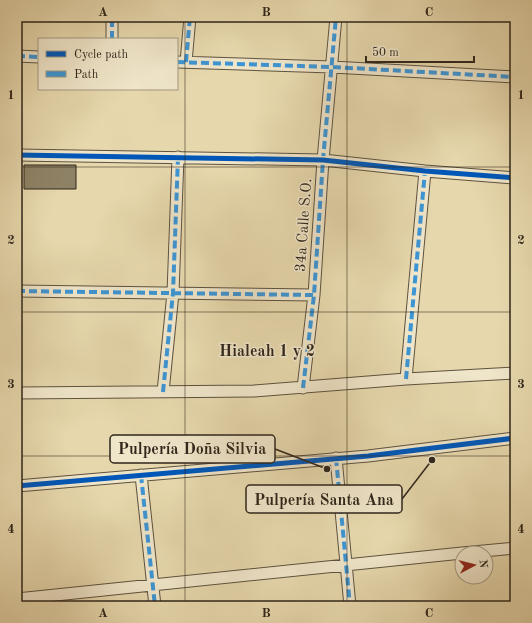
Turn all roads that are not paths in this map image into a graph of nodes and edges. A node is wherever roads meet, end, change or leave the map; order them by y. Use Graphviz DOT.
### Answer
graph roads {
  1 [pos="112,17"];
  2 [pos="190,17"];
  3 [pos="336,17"];
  4 [pos="112,38"];
  5 [pos="17,56"];
  6 [pos="38,57"];
  7 [pos="182,62"];
  8 [pos="332,67"];
  9 [pos="515,77"];
  10 [pos="17,155"];
  11 [pos="178,157"];
  12 [pos="323,160"];
  13 [pos="425,172"];
  14 [pos="515,178"];
  15 [pos="17,291"];
  16 [pos="173,294"];
  17 [pos="314,295"];
  18 [pos="515,373"];
  19 [pos="406,379"];
  20 [pos="303,388"];
  21 [pos="163,392"];
  22 [pos="17,393"];
  23 [pos="515,438"];
  24 [pos="336,458"];
  25 [pos="141,475"];
  26 [pos="17,486"];
  27 [pos="515,548"];
  28 [pos="494,550"];
  29 [pos="454,554"];
  30 [pos="346,565"];
  31 [pos="153,585"];
  32 [pos="17,599"];
  33 [pos="155,606"];
  34 [pos="350,606"];
  1 -- 4 [label="street"];
  2 -- 7 [label="street"];
  3 -- 8 [label="street, 34a Calle S.O."];
  5 -- 6 [label="street"];
  7 -- 8 [label="street"];
  8 -- 9 [label="street"];
  8 -- 12 [label="street, 34a Calle S.O."];
  10 -- 11 [label="street"];
  11 -- 12 [label="street"];
  11 -- 16 [label="street"];
  12 -- 13 [label="street"];
  12 -- 17 [label="street, 34a Calle S.O."];
  13 -- 14 [label="street"];
  13 -- 19 [label="street"];
  15 -- 16 [label="street"];
  16 -- 17 [label="street"];
  16 -- 21 [label="street"];
  17 -- 20 [label="street, 34a Calle S.O."];
  18 -- 19 [label="street"];
  19 -- 20 [label="street"];
  20 -- 21 [label="street"];
  21 -- 22 [label="street"];
  23 -- 24 [label="street"];
  24 -- 25 [label="street"];
  24 -- 30 [label="street"];
  25 -- 26 [label="street"];
  25 -- 31 [label="street"];
  27 -- 28 [label="street"];
  29 -- 30 [label="street"];
  30 -- 31 [label="street"];
  30 -- 34 [label="street"];
  31 -- 32 [label="street"];
  31 -- 33 [label="street"];
}
